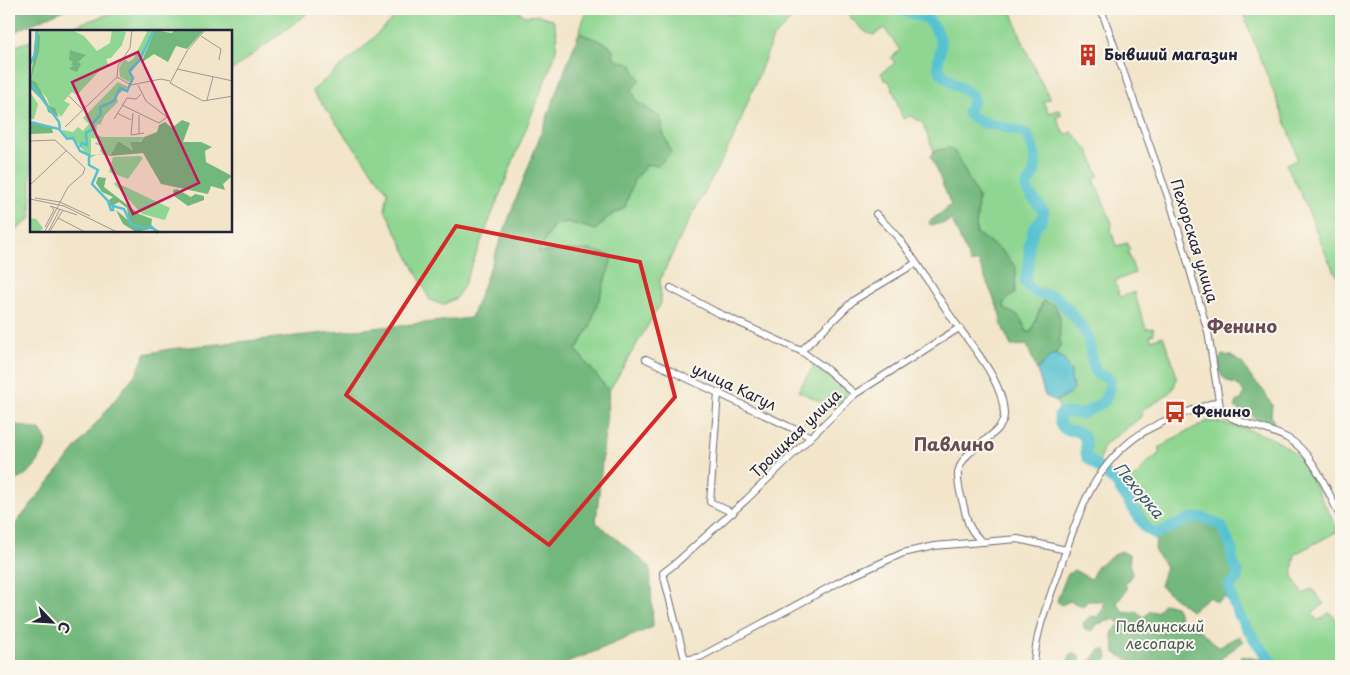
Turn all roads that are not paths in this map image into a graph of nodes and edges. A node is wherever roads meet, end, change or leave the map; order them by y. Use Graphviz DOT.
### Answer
graph roads {
  1 [pos="1101,9"];
  2 [pos="876,214"];
  3 [pos="916,263"];
  4 [pos="671,288"];
  5 [pos="959,328"];
  6 [pos="801,351"];
  7 [pos="646,359"];
  8 [pos="718,393"];
  9 [pos="855,394"];
  10 [pos="1218,401"];
  11 [pos="811,437"];
  12 [pos="733,513"];
  13 [pos="1341,518"];
  14 [pos="983,542"];
  15 [pos="1066,550"];
  16 [pos="1034,666"];
  1 -- 10 [label="street, Пехорская улица"];
  2 -- 3 [label="street"];
  3 -- 5 [label="street"];
  3 -- 6 [label="street"];
  4 -- 6 [label="street"];
  5 -- 9 [label="street, Троицкая улица"];
  5 -- 14 [label="street"];
  6 -- 9 [label="street"];
  7 -- 8 [label="street, улица Кагул"];
  8 -- 11 [label="street, улица Кагул"];
  8 -- 12 [label="street"];
  9 -- 11 [label="street, Троицкая улица"];
  10 -- 13 [label="street"];
  10 -- 15 [label="street"];
  11 -- 12 [label="street, Троицкая улица"];
  12 -- 14 [label="street, Троицкая улица"];
  14 -- 15 [label="street"];
  15 -- 16 [label="street"];
}
